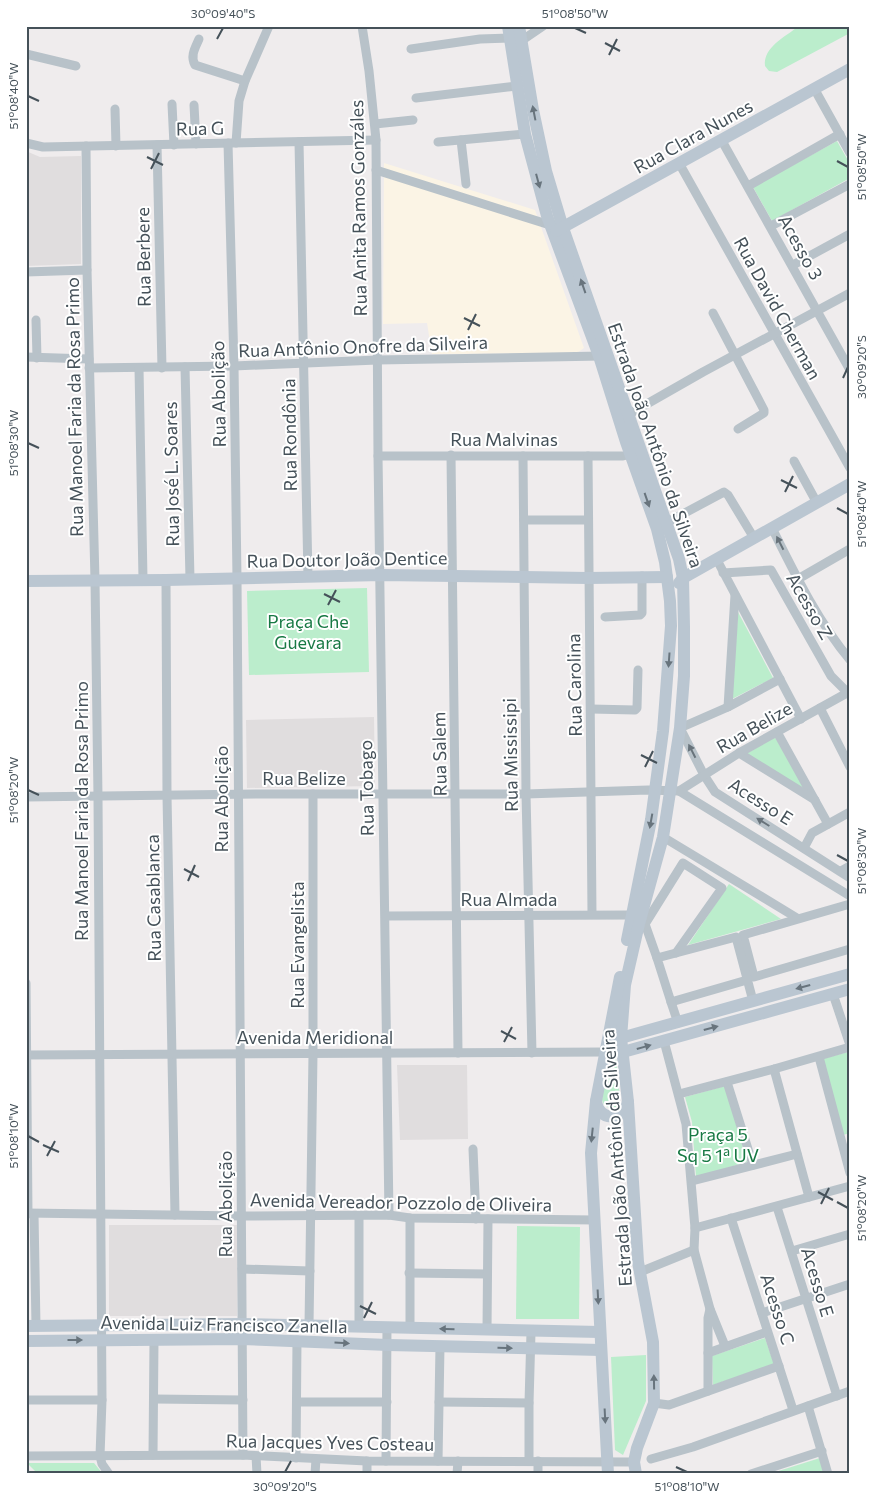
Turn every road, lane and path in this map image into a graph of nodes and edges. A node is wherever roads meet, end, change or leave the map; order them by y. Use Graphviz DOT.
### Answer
graph roads {
  1 [pos="269,26"];
  2 [pos="362,26"];
  3 [pos="519,26"];
  4 [pos="543,26"];
  5 [pos="513,35"];
  6 [pos="199,39"];
  7 [pos="411,49"];
  8 [pos="26,54"];
  9 [pos="76,66"];
  10 [pos="850,69"];
  11 [pos="245,81"];
  12 [pos="517,86"];
  13 [pos="815,90"];
  14 [pos="416,98"];
  15 [pos="172,104"];
  16 [pos="194,105"];
  17 [pos="115,109"];
  18 [pos="413,120"];
  19 [pos="375,124"];
  20 [pos="525,134"];
  21 [pos="840,134"];
  22 [pos="376,140"];
  23 [pos="461,140"];
  24 [pos="722,141"];
  25 [pos="299,142"];
  26 [pos="438,142"];
  27 [pos="26,143"];
  28 [pos="232,143"];
  29 [pos="174,144"];
  30 [pos="196,144"];
  31 [pos="157,145"];
  32 [pos="86,146"];
  33 [pos="116,146"];
  34 [pos="850,153"];
  35 [pos="679,163"];
  36 [pos="376,170"];
  37 [pos="466,184"];
  38 [pos="850,184"];
  39 [pos="748,186"];
  40 [pos="771,226"];
  41 [pos="555,228"];
  42 [pos="850,234"];
  43 [pos="793,265"];
  44 [pos="87,270"];
  45 [pos="26,272"];
  46 [pos="850,293"];
  47 [pos="817,311"];
  48 [pos="713,313"];
  49 [pos="36,320"];
  50 [pos="774,334"];
  51 [pos="846,353"];
  52 [pos="735,355"];
  53 [pos="603,356"];
  54 [pos="26,357"];
  55 [pos="37,358"];
  56 [pos="377,360"];
  57 [pos="304,363"];
  58 [pos="89,364"];
  59 [pos="234,366"];
  60 [pos="185,367"];
  61 [pos="139,368"];
  62 [pos="162,368"];
  63 [pos="850,370"];
  64 [pos="623,417"];
  65 [pos="738,429"];
  66 [pos="631,440"];
  67 [pos="630,454"];
  68 [pos="451,455"];
  69 [pos="378,456"];
  70 [pos="523,456"];
  71 [pos="588,456"];
  72 [pos="794,461"];
  73 [pos="850,468"];
  74 [pos="644,474"];
  75 [pos="850,484"];
  76 [pos="817,503"];
  77 [pos="524,520"];
  78 [pos="588,520"];
  79 [pos="666,523"];
  80 [pos="772,528"];
  81 [pos="754,538"];
  82 [pos="850,549"];
  83 [pos="717,560"];
  84 [pos="724,573"];
  85 [pos="381,575"];
  86 [pos="453,576"];
  87 [pos="642,576"];
  88 [pos="524,577"];
  89 [pos="667,577"];
  90 [pos="237,578"];
  91 [pos="308,578"];
  92 [pos="588,578"];
  93 [pos="683,578"];
  94 [pos="143,579"];
  95 [pos="190,579"];
  96 [pos="798,579"];
  97 [pos="95,580"];
  98 [pos="166,580"];
  99 [pos="26,581"];
  100 [pos="735,595"];
  101 [pos="670,601"];
  102 [pos="604,617"];
  103 [pos="850,660"];
  104 [pos="638,670"];
  105 [pos="780,679"];
  106 [pos="848,694"];
  107 [pos="728,707"];
  108 [pos="820,708"];
  109 [pos="591,709"];
  110 [pos="801,719"];
  111 [pos="680,728"];
  112 [pos="663,731"];
  113 [pos="777,732"];
  114 [pos="739,753"];
  115 [pos="850,767"];
  116 [pos="704,775"];
  117 [pos="674,787"];
  118 [pos="656,790"];
  119 [pos="592,792"];
  120 [pos="382,793"];
  121 [pos="237,794"];
  122 [pos="314,794"];
  123 [pos="456,794"];
  124 [pos="526,794"];
  125 [pos="167,796"];
  126 [pos="26,797"];
  127 [pos="98,797"];
  128 [pos="815,800"];
  129 [pos="850,812"];
  130 [pos="828,824"];
  131 [pos="663,837"];
  132 [pos="804,848"];
  133 [pos="850,866"];
  134 [pos="841,871"];
  135 [pos="850,878"];
  136 [pos="850,896"];
  137 [pos="850,904"];
  138 [pos="592,914"];
  139 [pos="456,915"];
  140 [pos="386,916"];
  141 [pos="529,916"];
  142 [pos="797,918"];
  143 [pos="639,921"];
  144 [pos="740,936"];
  145 [pos="850,949"];
  146 [pos="676,953"];
  147 [pos="656,958"];
  148 [pos="850,974"];
  149 [pos="747,980"];
  150 [pos="26,983"];
  151 [pos="850,989"];
  152 [pos="833,994"];
  153 [pos="753,1001"];
  154 [pos="672,1002"];
  155 [pos="624,1011"];
  156 [pos="678,1023"];
  157 [pos="648,1031"];
  158 [pos="621,1038"];
  159 [pos="664,1041"];
  160 [pos="850,1046"];
  161 [pos="604,1052"];
  162 [pos="623,1052"];
  163 [pos="386,1053"];
  164 [pos="458,1053"];
  165 [pos="532,1053"];
  166 [pos="98,1054"];
  167 [pos="173,1054"];
  168 [pos="241,1054"];
  169 [pos="313,1054"];
  170 [pos="27,1055"];
  171 [pos="818,1057"];
  172 [pos="774,1069"];
  173 [pos="727,1082"];
  174 [pos="678,1094"];
  175 [pos="596,1100"];
  176 [pos="628,1102"];
  177 [pos="845,1139"];
  178 [pos="473,1149"];
  179 [pos="797,1154"];
  180 [pos="753,1165"];
  181 [pos="850,1172"];
  182 [pos="692,1182"];
  183 [pos="850,1186"];
  184 [pos="809,1197"];
  185 [pos="777,1207"];
  186 [pos="30,1214"];
  187 [pos="100,1214"];
  188 [pos="175,1215"];
  189 [pos="389,1215"];
  190 [pos="242,1216"];
  191 [pos="311,1216"];
  192 [pos="359,1216"];
  193 [pos="410,1218"];
  194 [pos="731,1218"];
  195 [pos="476,1219"];
  196 [pos="488,1219"];
  197 [pos="595,1220"];
  198 [pos="695,1228"];
  199 [pos="850,1234"];
  200 [pos="694,1250"];
  201 [pos="792,1251"];
  202 [pos="242,1269"];
  203 [pos="310,1272"];
  204 [pos="640,1272"];
  205 [pos="409,1273"];
  206 [pos="488,1274"];
  207 [pos="849,1287"];
  208 [pos="806,1298"];
  209 [pos="710,1309"];
  210 [pos="762,1313"];
  211 [pos="242,1324"];
  212 [pos="31,1326"];
  213 [pos="101,1326"];
  214 [pos="309,1326"];
  215 [pos="358,1326"];
  216 [pos="386,1327"];
  217 [pos="410,1328"];
  218 [pos="487,1330"];
  219 [pos="532,1332"];
  220 [pos="600,1332"];
  221 [pos="768,1332"];
  222 [pos="242,1339"];
  223 [pos="102,1340"];
  224 [pos="154,1340"];
  225 [pos="297,1340"];
  226 [pos="26,1341"];
  227 [pos="388,1345"];
  228 [pos="440,1346"];
  229 [pos="725,1346"];
  230 [pos="531,1349"];
  231 [pos="601,1350"];
  232 [pos="708,1353"];
  233 [pos="780,1366"];
  234 [pos="850,1390"];
  235 [pos="708,1391"];
  236 [pos="837,1396"];
  237 [pos="154,1399"];
  238 [pos="26,1400"];
  239 [pos="102,1400"];
  240 [pos="243,1400"];
  241 [pos="297,1402"];
  242 [pos="387,1402"];
  243 [pos="439,1402"];
  244 [pos="529,1403"];
  245 [pos="654,1403"];
  246 [pos="808,1406"];
  247 [pos="794,1410"];
  248 [pos="822,1451"];
  249 [pos="153,1455"];
  250 [pos="243,1455"];
  251 [pos="26,1456"];
  252 [pos="100,1456"];
  253 [pos="256,1456"];
  254 [pos="296,1458"];
  255 [pos="316,1458"];
  256 [pos="651,1459"];
  257 [pos="367,1461"];
  258 [pos="386,1461"];
  259 [pos="438,1461"];
  260 [pos="458,1461"];
  261 [pos="534,1461"];
  262 [pos="608,1468"];
  263 [pos="635,1468"];
  264 [pos="109,1474"];
  265 [pos="257,1474"];
  266 [pos="315,1474"];
  267 [pos="367,1474"];
  268 [pos="457,1474"];
  269 [pos="538,1474"];
  270 [pos="750,1474"];
  271 [pos="828,1474"];
  1 -- 11 [label="street, Rua Abolição"];
  2 -- 19 [label="street, Rua Anita Ramos Gonzáles"];
  3 -- 5 [label="main road, Estrada João Antônio da Silveira"];
  4 -- 5 [label="street"];
  5 -- 7 [label="street"];
  5 -- 12 [label="main road, Estrada João Antônio da Silveira"];
  41 -- 5 [label="main road, Estrada João Antônio da Silveira, one-way"];
  6 -- 11 [label="street"];
  8 -- 9 [label="street"];
  10 -- 13 [label="main road, Rua Clara Nunes"];
  11 -- 28 [label="street, Rua Abolição"];
  12 -- 14 [label="street"];
  12 -- 20 [label="main road, Estrada João Antônio da Silveira"];
  13 -- 21 [label="street"];
  13 -- 24 [label="main road, Rua Clara Nunes"];
  15 -- 29 [label="street"];
  16 -- 30 [label="street"];
  17 -- 33 [label="street"];
  18 -- 19 [label="street"];
  19 -- 22 [label="street, Rua Anita Ramos Gonzáles"];
  20 -- 23 [label="street"];
  20 -- 41 [label="main road, Estrada João Antônio da Silveira, one-way"];
  21 -- 34 [label="street"];
  21 -- 39 [label="street"];
  22 -- 25 [label="street, Rua G"];
  22 -- 36 [label="street, Rua Anita Ramos Gonzáles"];
  23 -- 26 [label="street"];
  23 -- 37 [label="street"];
  24 -- 35 [label="main road, Rua Clara Nunes"];
  24 -- 39 [label="street, Acesso 3"];
  25 -- 28 [label="street, Rua G"];
  25 -- 57 [label="street, Rua Rondônia"];
  27 -- 32 [label="street, Rua G"];
  28 -- 30 [label="street, Rua G"];
  28 -- 59 [label="street, Rua Abolição"];
  29 -- 30 [label="street, Rua G"];
  29 -- 31 [label="street, Rua G"];
  31 -- 33 [label="street, Rua G"];
  31 -- 62 [label="street, Rua Berbere"];
  32 -- 33 [label="street, Rua G"];
  32 -- 44 [label="street, Rua Manoel Faria da Rosa Primo"];
  35 -- 41 [label="main road, Rua Clara Nunes"];
  35 -- 50 [label="street, Rua David Cherman"];
  36 -- 41 [label="street"];
  36 -- 56 [label="street, Rua Anita Ramos Gonzáles"];
  38 -- 40 [label="street"];
  39 -- 40 [label="street, Acesso 3"];
  40 -- 43 [label="street, Acesso 3"];
  41 -- 53 [label="main road, Estrada João Antônio da Silveira"];
  42 -- 43 [label="street"];
  43 -- 47 [label="street, Acesso 3"];
  44 -- 45 [label="street"];
  44 -- 58 [label="street, Rua Manoel Faria da Rosa Primo"];
  46 -- 47 [label="street"];
  47 -- 50 [label="street"];
  47 -- 51 [label="street, Acesso 3"];
  48 -- 52 [label="street"];
  49 -- 55 [label="street"];
  50 -- 52 [label="street"];
  50 -- 73 [label="street, Rua David Cherman"];
  51 -- 63 [label="street, Acesso 3"];
  52 -- 64 [label="street"];
  52 -- 65 [label="street"];
  53 -- 56 [label="street, Rua Antônio Onofre da Silveira"];
  53 -- 64 [label="main road, Estrada João Antônio da Silveira"];
  54 -- 55 [label="street, Rua Antônio Onofre da Silveira"];
  55 -- 58 [label="street, Rua Antônio Onofre da Silveira"];
  56 -- 57 [label="street, Rua Antônio Onofre da Silveira"];
  56 -- 69 [label="street, Rua Tobago"];
  57 -- 59 [label="street, Rua Antônio Onofre da Silveira"];
  57 -- 91 [label="street, Rua Rondônia"];
  58 -- 61 [label="street, Rua Antônio Onofre da Silveira"];
  58 -- 97 [label="street, Rua Manoel Faria da Rosa Primo"];
  59 -- 60 [label="street, Rua Antônio Onofre da Silveira"];
  59 -- 90 [label="street, Rua Abolição"];
  60 -- 62 [label="street, Rua Antônio Onofre da Silveira"];
  60 -- 95 [label="street, Rua José L. Soares"];
  61 -- 62 [label="street, Rua Antônio Onofre da Silveira"];
  61 -- 94 [label="street"];
  64 -- 66 [label="main road, Estrada João Antônio da Silveira"];
  66 -- 67 [label="main road, Estrada João Antônio da Silveira"];
  66 -- 74 [label="main road, Estrada João Antônio da Silveira"];
  67 -- 71 [label="street, Rua Malvinas"];
  67 -- 74 [label="main road, Estrada João Antônio da Silveira"];
  68 -- 69 [label="street, Rua Malvinas"];
  68 -- 70 [label="street, Rua Malvinas"];
  68 -- 86 [label="street, Rua Salem"];
  69 -- 85 [label="street, Rua Tobago"];
  70 -- 71 [label="street, Rua Malvinas"];
  70 -- 77 [label="street, Rua Mississipi"];
  71 -- 78 [label="street, Rua Carolina"];
  72 -- 76 [label="street"];
  74 -- 79 [label="main road, Estrada João Antônio da Silveira"];
  74 -- 89 [label="main road, Estrada João Antônio da Silveira, one-way"];
  75 -- 76 [label="main road"];
  76 -- 80 [label="main road"];
  77 -- 78 [label="street"];
  77 -- 88 [label="street, Rua Mississipi"];
  78 -- 92 [label="street, Rua Carolina"];
  79 -- 81 [label="street"];
  79 -- 93 [label="main road, Estrada João Antônio da Silveira"];
  80 -- 81 [label="main road"];
  96 -- 80 [label="street, one-way"];
  81 -- 83 [label="main road"];
  82 -- 96 [label="street"];
  83 -- 84 [label="street"];
  83 -- 93 [label="main road"];
  84 -- 100 [label="street"];
  84 -- 106 [label="street, Acesso Z"];
  85 -- 86 [label="main road, Rua Doutor João Dentice"];
  85 -- 91 [label="main road, Rua Doutor João Dentice"];
  85 -- 120 [label="street, Rua Tobago"];
  86 -- 88 [label="main road, Rua Doutor João Dentice"];
  86 -- 123 [label="street, Rua Salem"];
  87 -- 89 [label="main road, Rua Doutor João Dentice"];
  87 -- 92 [label="main road, Rua Doutor João Dentice"];
  87 -- 102 [label="street"];
  88 -- 92 [label="main road, Rua Doutor João Dentice"];
  88 -- 124 [label="street, Rua Mississipi"];
  89 -- 101 [label="main road, Estrada João Antônio da Silveira"];
  90 -- 91 [label="main road, Rua Doutor João Dentice"];
  90 -- 95 [label="main road, Rua Doutor João Dentice"];
  90 -- 121 [label="street, Rua Abolição"];
  92 -- 109 [label="street, Rua Carolina"];
  93 -- 101 [label="main road"];
  93 -- 111 [label="main road, Estrada João Antônio da Silveira"];
  94 -- 97 [label="main road, Rua Doutor João Dentice"];
  94 -- 98 [label="main road, Rua Doutor João Dentice"];
  95 -- 98 [label="main road, Rua Doutor João Dentice"];
  96 -- 103 [label="street"];
  97 -- 99 [label="main road, Rua Doutor João Dentice"];
  97 -- 127 [label="street, Rua Manoel Faria da Rosa Primo"];
  98 -- 125 [label="street, Rua Casablanca"];
  100 -- 105 [label="street"];
  100 -- 107 [label="street"];
  101 -- 112 [label="main road, Estrada João Antônio da Silveira, one-way"];
  104 -- 109 [label="street"];
  105 -- 107 [label="street"];
  105 -- 110 [label="street"];
  106 -- 108 [label="street, Rua Belize"];
  107 -- 111 [label="street"];
  108 -- 110 [label="street, Rua Belize"];
  108 -- 115 [label="street"];
  109 -- 119 [label="street, Rua Carolina"];
  110 -- 113 [label="street, Rua Belize"];
  116 -- 111 [label="street, Acesso E, one-way"];
  111 -- 117 [label="main road, Estrada João Antônio da Silveira"];
  112 -- 117 [label="main road"];
  112 -- 118 [label="main road, Estrada João Antônio da Silveira"];
  113 -- 114 [label="street, Rua Belize"];
  113 -- 128 [label="street"];
  114 -- 116 [label="street, Rua Belize"];
  114 -- 128 [label="street"];
  116 -- 117 [label="street, Rua Belize"];
  132 -- 116 [label="street, Acesso E, one-way"];
  117 -- 118 [label="street, Rua Belize"];
  117 -- 131 [label="main road, Estrada João Antônio da Silveira"];
  117 -- 136 [label="street"];
  118 -- 119 [label="street, Rua Belize"];
  118 -- 143 [label="main road, Estrada João Antônio da Silveira, one-way"];
  119 -- 124 [label="street, Rua Belize"];
  119 -- 138 [label="street, Rua Carolina"];
  120 -- 122 [label="street, Rua Belize"];
  120 -- 123 [label="street, Rua Belize"];
  120 -- 140 [label="street, Rua Tobago"];
  121 -- 122 [label="street, Rua Belize"];
  121 -- 125 [label="street, Rua Belize"];
  121 -- 168 [label="street, Rua Abolição"];
  122 -- 169 [label="street, Rua Evangelista"];
  123 -- 124 [label="street, Rua Belize"];
  123 -- 139 [label="street, Rua Salem"];
  124 -- 141 [label="street, Rua Mississipi"];
  125 -- 127 [label="street, Rua Belize"];
  125 -- 167 [label="street, Rua Casablanca"];
  126 -- 127 [label="street, Rua Belize"];
  127 -- 166 [label="street, Rua Manoel Faria da Rosa Primo"];
  128 -- 130 [label="street"];
  129 -- 130 [label="street"];
  130 -- 132 [label="street"];
  131 -- 142 [label="street"];
  131 -- 143 [label="main road, Estrada João Antônio da Silveira"];
  132 -- 134 [label="street, Acesso E"];
  133 -- 134 [label="street"];
  134 -- 135 [label="street, Acesso E"];
  137 -- 142 [label="street"];
  138 -- 141 [label="street, Rua Almada"];
  138 -- 143 [label="street, Rua Almada"];
  139 -- 140 [label="street, Rua Almada"];
  139 -- 141 [label="street, Rua Almada"];
  139 -- 164 [label="street, Rua Salem"];
  140 -- 163 [label="street, Rua Tobago"];
  141 -- 165 [label="street, Rua Mississipi"];
  142 -- 144 [label="street"];
  143 -- 146 [label="street"];
  143 -- 147 [label="street"];
  143 -- 155 [label="main road, Estrada João Antônio da Silveira"];
  143 -- 161 [label="main road, Estrada João Antônio da Silveira"];
  144 -- 145 [label="street"];
  144 -- 146 [label="street"];
  144 -- 149 [label="street"];
  146 -- 147 [label="street"];
  147 -- 154 [label="street"];
  148 -- 153 [label="main road, one-way"];
  149 -- 153 [label="street"];
  149 -- 154 [label="street"];
  150 -- 170 [label="street"];
  151 -- 152 [label="main road"];
  159 -- 152 [label="main road, one-way"];
  152 -- 160 [label="street"];
  153 -- 156 [label="main road"];
  154 -- 156 [label="street"];
  155 -- 157 [label="main road"];
  155 -- 158 [label="main road, Estrada João Antônio da Silveira"];
  156 -- 157 [label="main road"];
  157 -- 158 [label="main road"];
  158 -- 161 [label="main road"];
  158 -- 162 [label="main road, Estrada João Antônio da Silveira"];
  162 -- 159 [label="main road, one-way"];
  159 -- 174 [label="street"];
  160 -- 171 [label="street"];
  161 -- 165 [label="street, Avenida Meridional"];
  161 -- 175 [label="main road, Estrada João Antônio da Silveira"];
  162 -- 176 [label="main road, Estrada João Antônio da Silveira"];
  163 -- 164 [label="street, Avenida Meridional"];
  163 -- 169 [label="street, Avenida Meridional"];
  163 -- 189 [label="street, Rua Tobago"];
  164 -- 165 [label="street, Avenida Meridional"];
  166 -- 167 [label="street, Avenida Meridional"];
  166 -- 170 [label="street, Avenida Meridional"];
  166 -- 187 [label="street, Rua Manoel Faria da Rosa Primo"];
  167 -- 168 [label="street, Avenida Meridional"];
  167 -- 188 [label="street, Rua Casablanca"];
  168 -- 169 [label="street, Avenida Meridional"];
  168 -- 190 [label="street, Rua Abolição"];
  169 -- 191 [label="street, Rua Evangelista"];
  170 -- 186 [label="street"];
  171 -- 172 [label="street"];
  171 -- 177 [label="street"];
  172 -- 173 [label="street"];
  172 -- 179 [label="street"];
  173 -- 174 [label="street"];
  173 -- 180 [label="street"];
  174 -- 182 [label="street"];
  175 -- 176 [label="main road"];
  175 -- 197 [label="main road, Estrada João Antônio da Silveira, one-way"];
  176 -- 204 [label="main road, Estrada João Antônio da Silveira"];
  177 -- 181 [label="street"];
  178 -- 195 [label="street"];
  179 -- 180 [label="street"];
  179 -- 184 [label="street"];
  180 -- 182 [label="street"];
  182 -- 198 [label="street"];
  183 -- 184 [label="street"];
  184 -- 185 [label="street"];
  185 -- 194 [label="street"];
  185 -- 201 [label="street, Acesso E"];
  186 -- 187 [label="street, Avenida Vereador Pozzolo de Oliveira"];
  186 -- 212 [label="street"];
  187 -- 188 [label="street, Avenida Vereador Pozzolo de Oliveira"];
  187 -- 213 [label="street, Rua Manoel Faria da Rosa Primo"];
  188 -- 190 [label="street, Avenida Vereador Pozzolo de Oliveira"];
  189 -- 192 [label="street, Avenida Vereador Pozzolo de Oliveira"];
  189 -- 193 [label="street, Avenida Vereador Pozzolo de Oliveira"];
  190 -- 191 [label="street, Avenida Vereador Pozzolo de Oliveira"];
  190 -- 202 [label="street, Rua Abolição"];
  191 -- 192 [label="street, Avenida Vereador Pozzolo de Oliveira"];
  191 -- 203 [label="street, Rua Evangelista"];
  192 -- 215 [label="street"];
  193 -- 195 [label="street, Avenida Vereador Pozzolo de Oliveira"];
  193 -- 205 [label="street"];
  194 -- 198 [label="street"];
  194 -- 210 [label="street, Acesso C"];
  195 -- 196 [label="street, Avenida Vereador Pozzolo de Oliveira"];
  196 -- 197 [label="street, Avenida Vereador Pozzolo de Oliveira"];
  196 -- 206 [label="street"];
  197 -- 220 [label="main road, Estrada João Antônio da Silveira, one-way"];
  198 -- 200 [label="street"];
  199 -- 201 [label="street"];
  200 -- 204 [label="street"];
  200 -- 209 [label="street"];
  201 -- 208 [label="street, Acesso E"];
  202 -- 203 [label="street"];
  202 -- 211 [label="street, Rua Abolição"];
  203 -- 214 [label="street, Rua Evangelista"];
  245 -- 204 [label="main road, Estrada João Antônio da Silveira, one-way"];
  205 -- 206 [label="street"];
  205 -- 217 [label="street"];
  206 -- 218 [label="street"];
  207 -- 208 [label="street"];
  208 -- 210 [label="street"];
  208 -- 236 [label="street, Acesso E"];
  209 -- 229 [label="street"];
  209 -- 232 [label="street"];
  210 -- 221 [label="street, Acesso C"];
  211 -- 213 [label="main road, Avenida Luiz Francisco Zanella"];
  211 -- 214 [label="main road, Avenida Luiz Francisco Zanella"];
  211 -- 222 [label="street, Rua Abolição"];
  212 -- 213 [label="main road, Avenida Luiz Francisco Zanella"];
  213 -- 223 [label="street, Rua Manoel Faria da Rosa Primo"];
  214 -- 215 [label="main road, Avenida Luiz Francisco Zanella"];
  215 -- 216 [label="main road, Avenida Luiz Francisco Zanella"];
  216 -- 217 [label="main road, Avenida Luiz Francisco Zanella"];
  216 -- 227 [label="street"];
  218 -- 217 [label="main road, Avenida Luiz Francisco Zanella, one-way"];
  218 -- 219 [label="main road, Avenida Luiz Francisco Zanella"];
  219 -- 220 [label="main road, Avenida Luiz Francisco Zanella"];
  219 -- 230 [label="street"];
  220 -- 231 [label="main road, Estrada João Antônio da Silveira"];
  221 -- 229 [label="street"];
  221 -- 233 [label="street, Acesso C"];
  222 -- 224 [label="main road, Avenida Luiz Francisco Zanella"];
  222 -- 225 [label="main road, Avenida Luiz Francisco Zanella"];
  222 -- 240 [label="street, Rua Abolição"];
  223 -- 224 [label="main road, Avenida Luiz Francisco Zanella"];
  226 -- 223 [label="main road, Avenida Luiz Francisco Zanella, one-way"];
  223 -- 239 [label="street, Rua Manoel Faria da Rosa Primo"];
  224 -- 237 [label="street"];
  225 -- 227 [label="main road, Avenida Luiz Francisco Zanella, one-way"];
  225 -- 241 [label="street"];
  227 -- 228 [label="main road, Avenida Luiz Francisco Zanella"];
  227 -- 242 [label="street"];
  228 -- 230 [label="main road, Avenida Luiz Francisco Zanella, one-way"];
  228 -- 243 [label="street"];
  229 -- 232 [label="street"];
  230 -- 231 [label="main road, Avenida Luiz Francisco Zanella"];
  230 -- 244 [label="street"];
  231 -- 262 [label="main road, Estrada João Antônio da Silveira, one-way"];
  232 -- 235 [label="street"];
  233 -- 235 [label="street"];
  233 -- 247 [label="street, Acesso C"];
  234 -- 236 [label="street"];
  235 -- 245 [label="street"];
  236 -- 246 [label="street"];
  237 -- 240 [label="street"];
  237 -- 249 [label="street"];
  238 -- 239 [label="street"];
  239 -- 252 [label="street, Rua Manoel Faria da Rosa Primo"];
  240 -- 250 [label="street, Rua Abolição"];
  241 -- 242 [label="street"];
  241 -- 254 [label="street"];
  242 -- 258 [label="street"];
  243 -- 244 [label="street"];
  243 -- 259 [label="street"];
  244 -- 261 [label="street"];
  245 -- 263 [label="main road, Estrada João Antônio da Silveira"];
  246 -- 247 [label="street"];
  246 -- 248 [label="street"];
  247 -- 256 [label="street"];
  248 -- 270 [label="street"];
  248 -- 271 [label="street"];
  249 -- 250 [label="street, Rua Jacques Yves Costeau"];
  249 -- 252 [label="street, Rua Jacques Yves Costeau"];
  250 -- 253 [label="street, Rua Jacques Yves Costeau"];
  251 -- 252 [label="street, Rua Jacques Yves Costeau"];
  252 -- 264 [label="street, Rua Manoel Faria da Rosa Primo"];
  253 -- 254 [label="street, Rua Jacques Yves Costeau"];
  253 -- 265 [label="street"];
  254 -- 255 [label="street, Rua Jacques Yves Costeau"];
  255 -- 257 [label="street, Rua Jacques Yves Costeau"];
  255 -- 266 [label="street"];
  257 -- 258 [label="street, Rua Jacques Yves Costeau"];
  257 -- 267 [label="street"];
  258 -- 259 [label="street, Rua Jacques Yves Costeau"];
  259 -- 260 [label="street, Rua Jacques Yves Costeau"];
  260 -- 261 [label="street, Rua Jacques Yves Costeau"];
  260 -- 268 [label="street"];
  261 -- 262 [label="street, Rua Jacques Yves Costeau"];
  261 -- 269 [label="street"];
  262 -- 263 [label="street, Rua Jacques Yves Costeau"];
}
